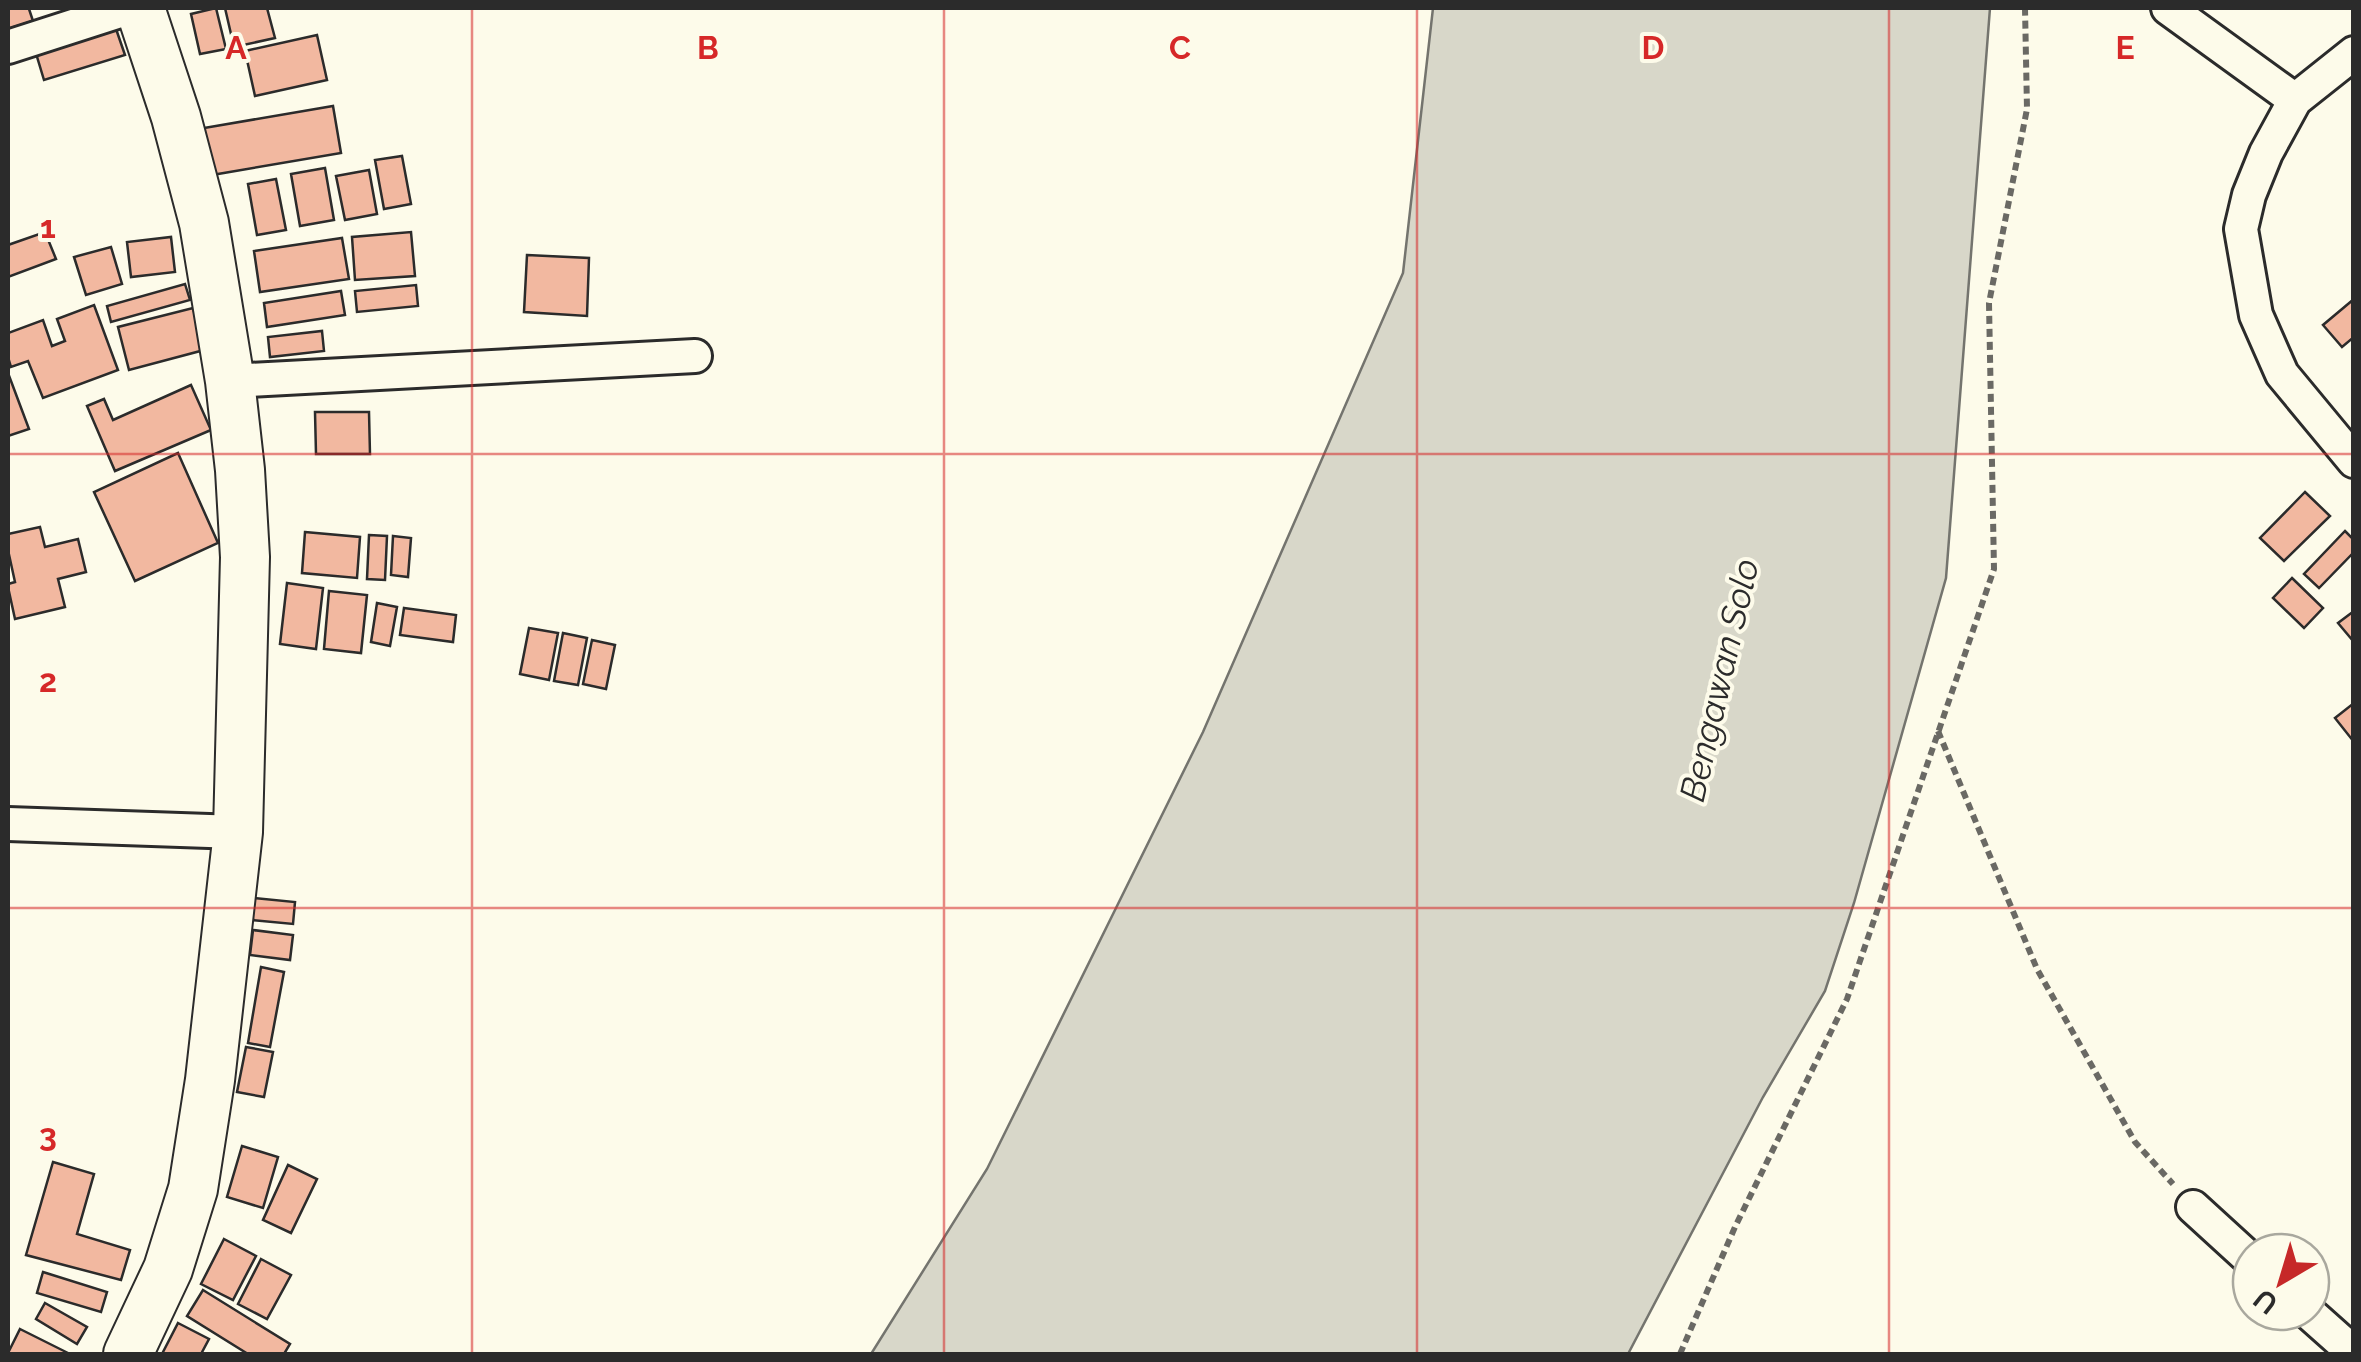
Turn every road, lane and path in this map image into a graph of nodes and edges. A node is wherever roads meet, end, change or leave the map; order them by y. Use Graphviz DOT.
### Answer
graph roads {
  1 [pos="129,8"];
  2 [pos="140,8"];
  3 [pos="2025,8"];
  4 [pos="2168,8"];
  5 [pos="8,47"];
  6 [pos="2354,53"];
  7 [pos="2295,100"];
  8 [pos="695,356"];
  9 [pos="230,381"];
  10 [pos="2354,461"];
  11 [pos="1938,730"];
  12 [pos="8,824"];
  13 [pos="238,832"];
  14 [pos="2193,1207"];
  15 [pos="2231,1242"];
  16 [pos="2330,1332"];
  17 [pos="2354,1353"];
  18 [pos="128,1354"];
  19 [pos="1680,1354"];
  1 -- 5 [label="street"];
  2 -- 9 [label="street"];
  3 -- 11 [label="path"];
  4 -- 7 [label="street"];
  6 -- 7 [label="street"];
  7 -- 10 [label="street"];
  8 -- 9 [label="street"];
  9 -- 13 [label="street"];
  11 -- 14 [label="path"];
  11 -- 19 [label="path"];
  12 -- 13 [label="street"];
  13 -- 18 [label="street"];
  14 -- 15 [label="street"];
  16 -- 17 [label="street"];
}
